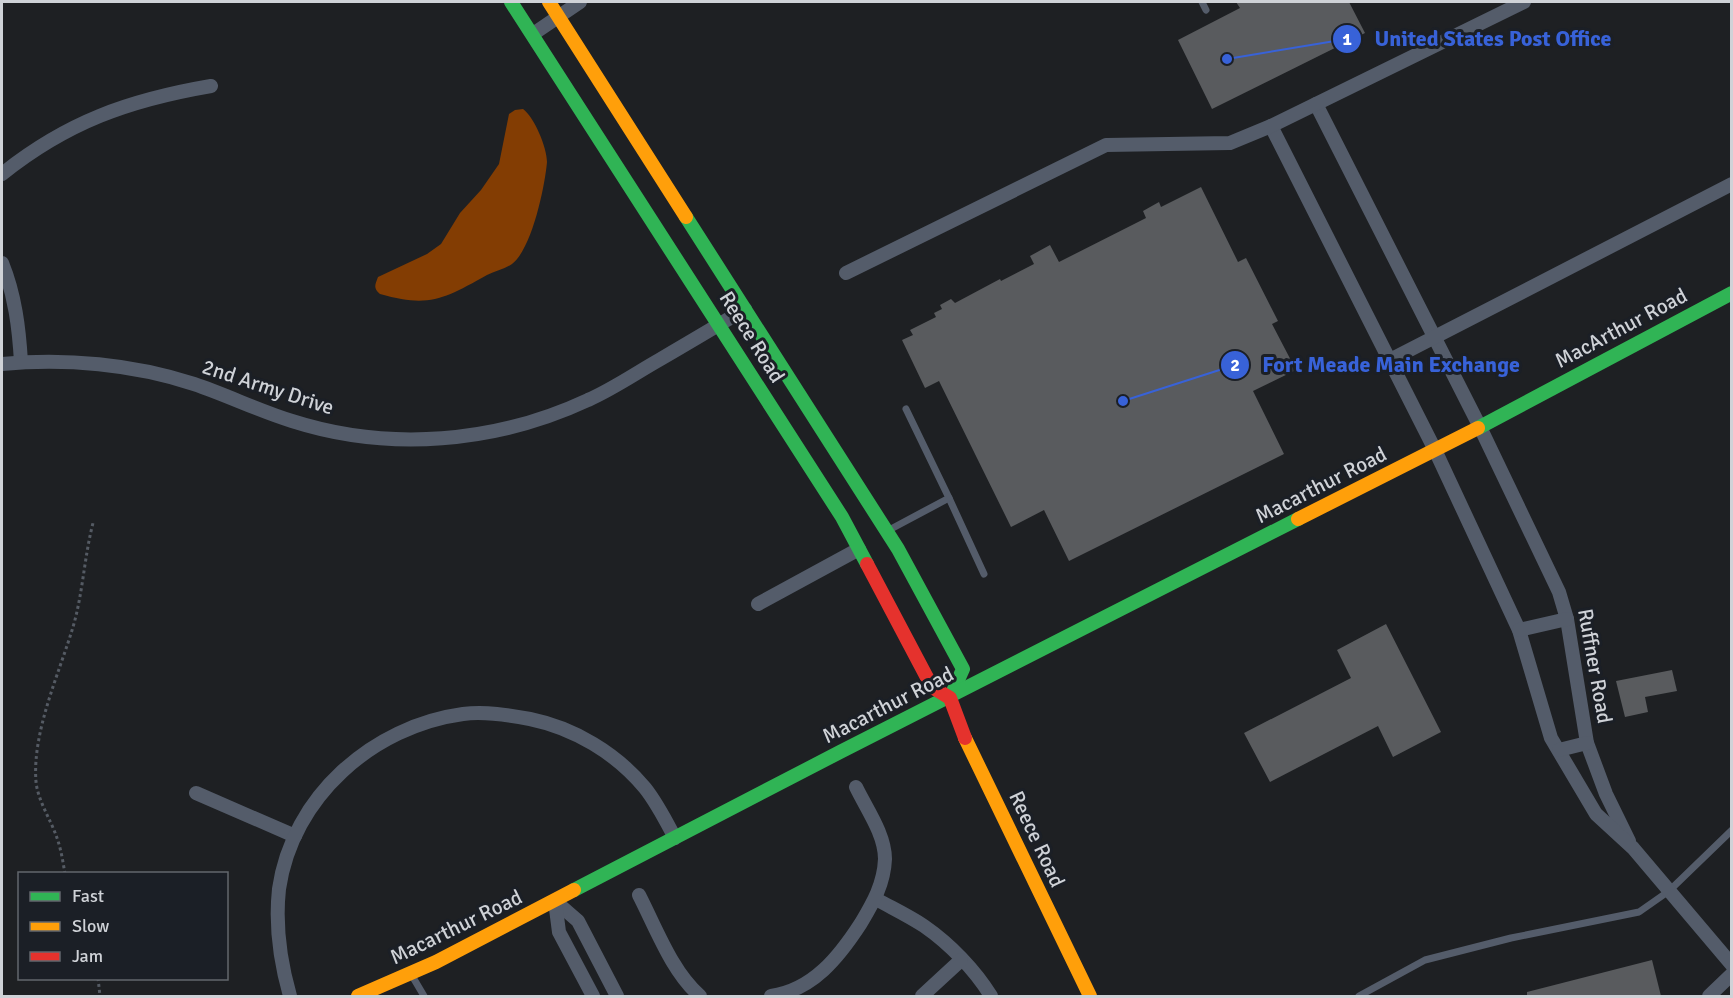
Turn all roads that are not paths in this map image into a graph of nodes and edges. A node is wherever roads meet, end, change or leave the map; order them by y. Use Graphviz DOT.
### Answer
graph roads {
  1 [pos="511,2"];
  2 [pos="549,2"];
  3 [pos="580,2"];
  4 [pos="1202,2"];
  5 [pos="1524,2"];
  6 [pos="1206,10"];
  7 [pos="559,16"];
  8 [pos="533,34"];
  9 [pos="211,86"];
  10 [pos="1316,104"];
  11 [pos="1271,126"];
  12 [pos="2,174"];
  13 [pos="1731,184"];
  14 [pos="2,263"];
  15 [pos="846,273"];
  16 [pos="1731,293"];
  17 [pos="745,309"];
  18 [pos="718,325"];
  19 [pos="1434,337"];
  20 [pos="1390,360"];
  21 [pos="21,362"];
  22 [pos="2,364"];
  23 [pos="906,409"];
  24 [pos="1480,427"];
  25 [pos="1436,450"];
  26 [pos="949,498"];
  27 [pos="887,531"];
  28 [pos="859,549"];
  29 [pos="984,574"];
  30 [pos="758,604"];
  31 [pos="1568,619"];
  32 [pos="1519,630"];
  33 [pos="950,698"];
  34 [pos="1587,743"];
  35 [pos="1559,750"];
  36 [pos="856,787"];
  37 [pos="196,793"];
  38 [pos="1731,830"];
  39 [pos="295,836"];
  40 [pos="675,838"];
  41 [pos="1633,848"];
  42 [pos="1669,891"];
  43 [pos="639,896"];
  44 [pos="876,899"];
  45 [pos="555,901"];
  46 [pos="961,960"];
  47 [pos="1731,965"];
  48 [pos="411,974"];
  49 [pos="1731,974"];
  50 [pos="290,996"];
  51 [pos="358,996"];
  52 [pos="424,996"];
  53 [pos="592,996"];
  54 [pos="617,996"];
  55 [pos="700,996"];
  56 [pos="771,996"];
  57 [pos="922,996"];
  58 [pos="991,996"];
  59 [pos="1090,996"];
  60 [pos="1359,996"];
  61 [pos="1709,996"];
  1 -- 8 [label="street, Reece Road"];
  2 -- 7 [label="street, Reece Road"];
  3 -- 7 [label="street"];
  4 -- 6 [label="lane"];
  5 -- 10 [label="street"];
  7 -- 8 [label="street"];
  7 -- 17 [label="street, Reece Road"];
  8 -- 18 [label="street, Reece Road"];
  9 -- 12 [label="street"];
  10 -- 11 [label="street"];
  10 -- 19 [label="street, Ruffner Road"];
  11 -- 15 [label="street"];
  11 -- 20 [label="street, Ruffner Road"];
  13 -- 19 [label="street"];
  14 -- 21 [label="street"];
  16 -- 24 [label="street, MacArthur Road"];
  17 -- 18 [label="street, 2nd Army Drive"];
  17 -- 27 [label="street, Reece Road"];
  18 -- 21 [label="street, 2nd Army Drive"];
  18 -- 28 [label="street, Reece Road"];
  19 -- 20 [label="street"];
  19 -- 24 [label="street, Ruffner Road"];
  20 -- 25 [label="street, Ruffner Road"];
  21 -- 22 [label="street, 2nd Army Drive"];
  23 -- 26 [label="lane"];
  24 -- 25 [label="street, MacArthur Road"];
  24 -- 31 [label="street, Ruffner Road"];
  25 -- 32 [label="street, Ruffner Road"];
  25 -- 33 [label="street, Macarthur Road"];
  26 -- 27 [label="lane"];
  26 -- 29 [label="lane"];
  27 -- 33 [label="street, Reece Road"];
  28 -- 30 [label="street"];
  28 -- 33 [label="street, Reece Road"];
  31 -- 32 [label="street"];
  31 -- 34 [label="street, Ruffner Road"];
  32 -- 35 [label="street, Ruffner Road"];
  33 -- 40 [label="street, Macarthur Road"];
  33 -- 59 [label="street, Reece Road"];
  34 -- 35 [label="street"];
  34 -- 41 [label="street, Ruffner Road"];
  35 -- 41 [label="street, Ruffner Road"];
  36 -- 44 [label="street"];
  37 -- 39 [label="street"];
  38 -- 42 [label="lane"];
  39 -- 40 [label="street"];
  39 -- 50 [label="street"];
  40 -- 45 [label="street, Macarthur Road"];
  41 -- 42 [label="street, Ruffner Road"];
  42 -- 47 [label="street, Ruffner Road"];
  42 -- 60 [label="lane"];
  43 -- 55 [label="street"];
  44 -- 46 [label="street"];
  44 -- 56 [label="street"];
  45 -- 48 [label="street, Macarthur Road"];
  45 -- 53 [label="street"];
  45 -- 54 [label="street"];
  46 -- 57 [label="street"];
  46 -- 58 [label="street"];
  48 -- 51 [label="street, Macarthur Road"];
  48 -- 52 [label="lane"];
  49 -- 61 [label="street"];
}
